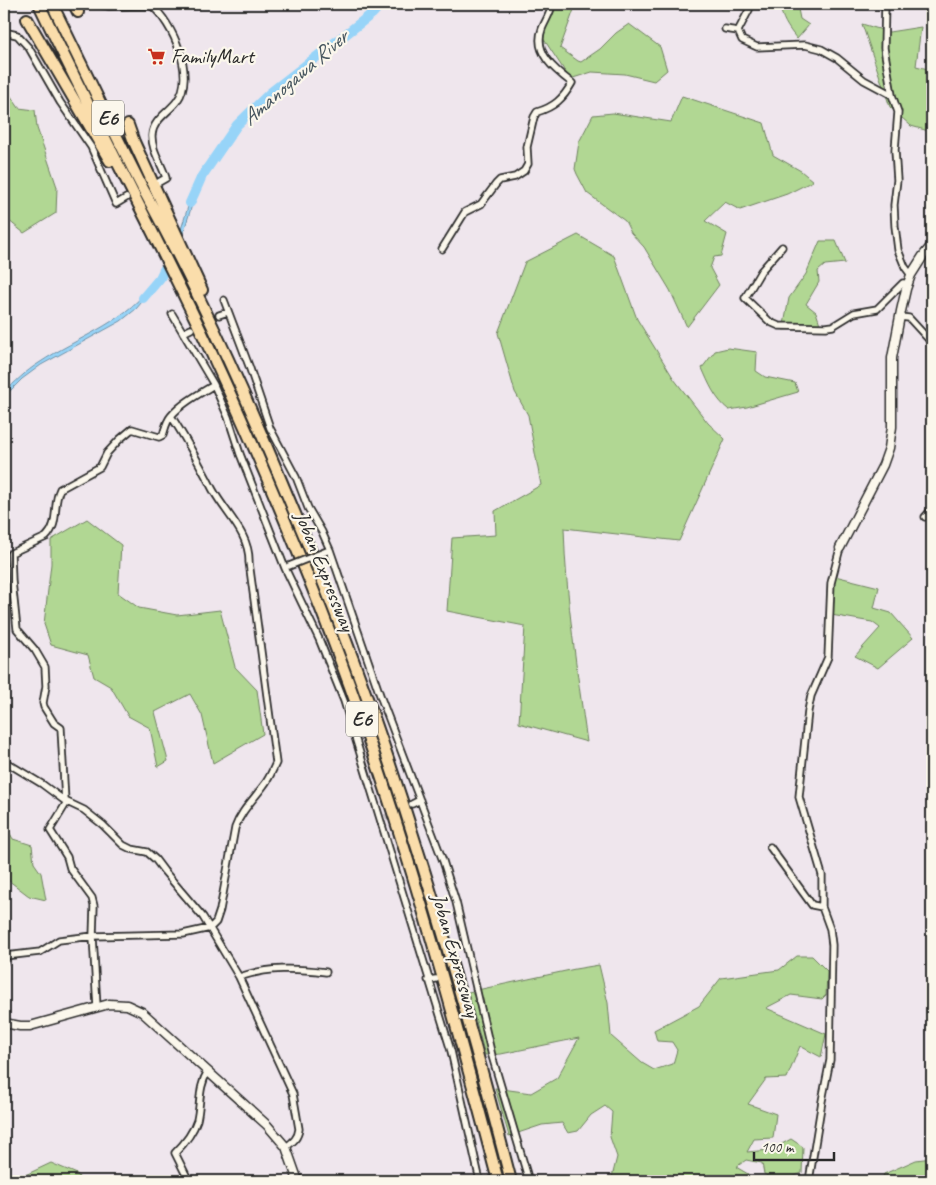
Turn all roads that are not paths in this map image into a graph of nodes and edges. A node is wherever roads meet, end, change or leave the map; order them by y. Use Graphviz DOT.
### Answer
graph roads {
  1 [pos="39,4"];
  2 [pos="52,4"];
  3 [pos="99,4"];
  4 [pos="552,4"];
  5 [pos="750,4"];
  6 [pos="885,4"];
  7 [pos="27,19"];
  8 [pos="725,30"];
  9 [pos="738,31"];
  10 [pos="4,32"];
  11 [pos="892,95"];
  12 [pos="128,125"];
  13 [pos="159,182"];
  14 [pos="128,194"];
  15 [pos="168,227"];
  16 [pos="932,245"];
  17 [pos="782,247"];
  18 [pos="442,249"];
  19 [pos="911,276"];
  20 [pos="908,284"];
  21 [pos="224,300"];
  22 [pos="228,312"];
  23 [pos="172,314"];
  24 [pos="219,315"];
  25 [pos="900,316"];
  26 [pos="191,329"];
  27 [pos="183,333"];
  28 [pos="932,343"];
  29 [pos="214,385"];
  30 [pos="171,416"];
  31 [pos="932,509"];
  32 [pos="925,517"];
  33 [pos="840,548"];
  34 [pos="329,550"];
  35 [pos="286,567"];
  36 [pos="4,761"];
  37 [pos="420,800"];
  38 [pos="66,801"];
  39 [pos="412,804"];
  40 [pos="770,847"];
  41 [pos="822,907"];
  42 [pos="210,928"];
  43 [pos="93,936"];
  44 [pos="4,958"];
  45 [pos="471,969"];
  46 [pos="326,972"];
  47 [pos="465,972"];
  48 [pos="239,977"];
  49 [pos="436,979"];
  50 [pos="428,980"];
  51 [pos="98,1007"];
  52 [pos="4,1023"];
  53 [pos="208,1071"];
  54 [pos="286,1147"];
  55 [pos="190,1181"];
  56 [pos="298,1181"];
  57 [pos="480,1181"];
  58 [pos="498,1181"];
  59 [pos="511,1181"];
  60 [pos="529,1181"];
  61 [pos="810,1181"];
  1 -- 14 [label="highway, Joban Expressway / E6"];
  2 -- 15 [label="highway, Joban Expressway / E6"];
  3 -- 13 [label="street"];
  4 -- 18 [label="street"];
  5 -- 9 [label="street"];
  6 -- 11 [label="street"];
  7 -- 14 [label="highway"];
  8 -- 9 [label="street"];
  9 -- 11 [label="street"];
  10 -- 14 [label="street"];
  11 -- 19 [label="street"];
  12 -- 15 [label="highway"];
  14 -- 58 [label="highway, Joban Expressway / E6"];
  15 -- 59 [label="highway, Joban Expressway / E6"];
  16 -- 19 [label="street"];
  17 -- 20 [label="street"];
  19 -- 20 [label="street"];
  20 -- 25 [label="street"];
  21 -- 22 [label="street"];
  22 -- 24 [label="street"];
  22 -- 34 [label="street"];
  23 -- 27 [label="street"];
  25 -- 28 [label="street"];
  25 -- 33 [label="street"];
  26 -- 27 [label="street"];
  27 -- 29 [label="street"];
  29 -- 30 [label="street"];
  29 -- 35 [label="street"];
  30 -- 38 [label="street"];
  30 -- 42 [label="street"];
  31 -- 32 [label="street"];
  33 -- 41 [label="street"];
  34 -- 35 [label="street, bridge"];
  34 -- 37 [label="street"];
  35 -- 50 [label="street"];
  36 -- 38 [label="street"];
  37 -- 39 [label="street"];
  37 -- 45 [label="street"];
  38 -- 42 [label="street"];
  38 -- 43 [label="street"];
  40 -- 41 [label="street"];
  41 -- 61 [label="street"];
  42 -- 43 [label="street"];
  42 -- 48 [label="street"];
  43 -- 44 [label="street"];
  43 -- 51 [label="street"];
  45 -- 47 [label="street"];
  45 -- 60 [label="street"];
  46 -- 48 [label="street"];
  48 -- 54 [label="street"];
  49 -- 50 [label="street"];
  50 -- 57 [label="street"];
  51 -- 52 [label="street"];
  51 -- 53 [label="street"];
  53 -- 54 [label="street"];
  53 -- 55 [label="street"];
  54 -- 56 [label="street"];
}
